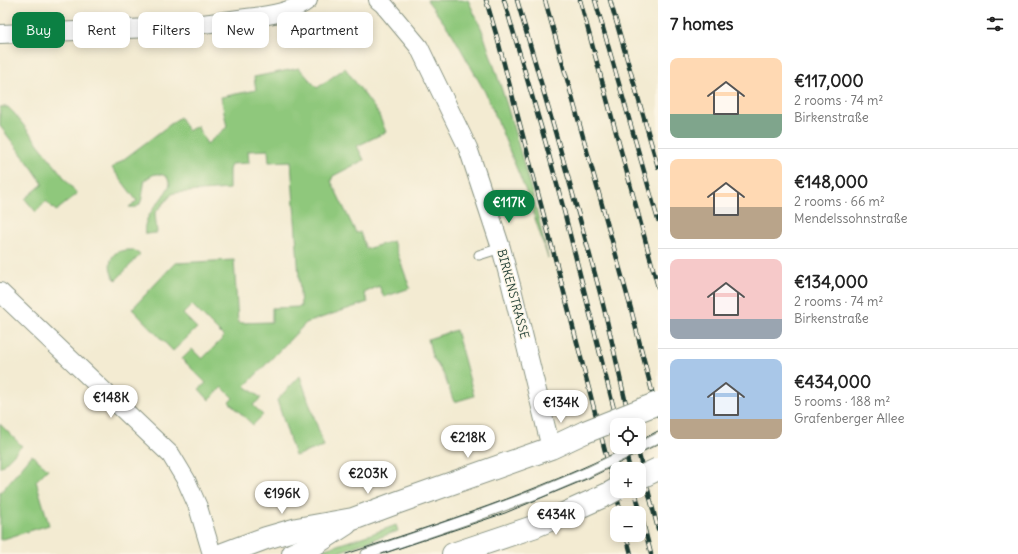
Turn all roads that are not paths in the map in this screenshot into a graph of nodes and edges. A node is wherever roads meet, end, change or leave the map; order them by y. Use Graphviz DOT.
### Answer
graph roads {
  1 [pos="308,0"];
  2 [pos="378,0"];
  3 [pos="0,34"];
  4 [pos="501,248"];
  5 [pos="479,255"];
  6 [pos="0,292"];
  7 [pos="658,403"];
  8 [pos="658,438"];
  9 [pos="551,448"];
  10 [pos="658,469"];
  11 [pos="646,475"];
  12 [pos="610,492"];
  13 [pos="353,519"];
  14 [pos="212,554"];
  15 [pos="223,554"];
  16 [pos="293,554"];
  17 [pos="366,554"];
  18 [pos="453,554"];
  1 -- 3 [label="street"];
  2 -- 4 [label="street, BIRKENSTRASSE"];
  4 -- 5 [label="lane"];
  4 -- 9 [label="street, BIRKENSTRASSE"];
  6 -- 14 [label="street"];
  7 -- 9 [label="main road, bridge"];
  8 -- 17 [label="lane, bridge"];
  9 -- 13 [label="main road"];
  10 -- 11 [label="main road, bridge"];
  12 -- 18 [label="main road, bridge"];
  13 -- 15 [label="main road"];
  13 -- 16 [label="main road"];
}
